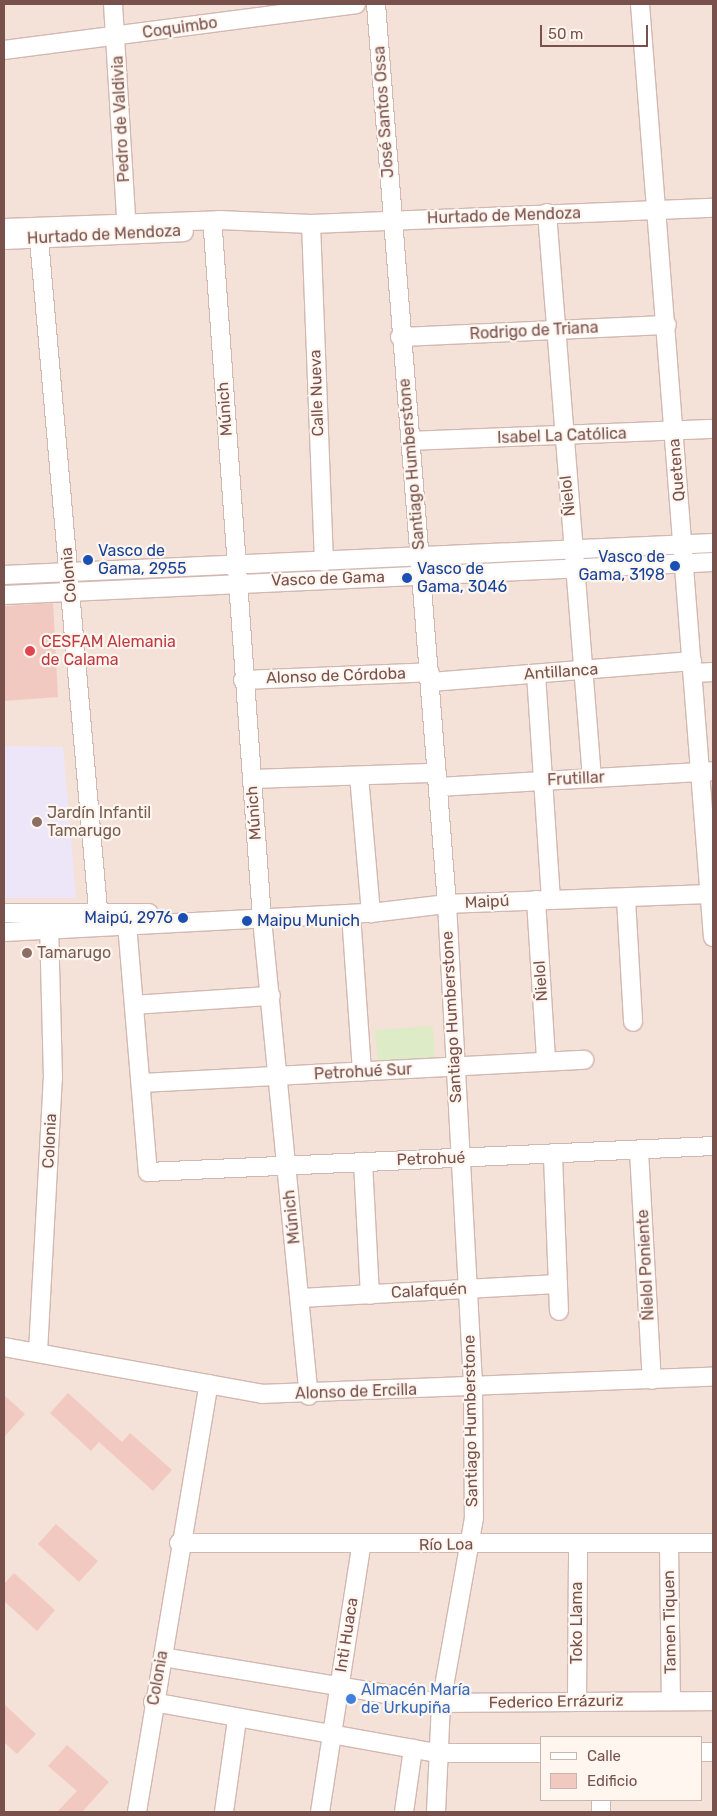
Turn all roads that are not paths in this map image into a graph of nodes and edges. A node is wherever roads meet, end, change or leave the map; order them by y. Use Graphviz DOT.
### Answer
graph roads {
  1 [pos="113,4"];
  2 [pos="356,4"];
  3 [pos="376,4"];
  4 [pos="640,4"];
  5 [pos="116,36"];
  6 [pos="4,50"];
  7 [pos="713,208"];
  8 [pos="658,210"];
  9 [pos="547,213"];
  10 [pos="392,220"];
  11 [pos="302,223"];
  12 [pos="4,228"];
  13 [pos="127,228"];
  14 [pos="213,230"];
  15 [pos="39,239"];
  16 [pos="4,240"];
  17 [pos="667,325"];
  18 [pos="556,330"];
  19 [pos="400,337"];
  20 [pos="713,429"];
  21 [pos="673,432"];
  22 [pos="562,435"];
  23 [pos="411,441"];
  24 [pos="713,543"];
  25 [pos="683,545"];
  26 [pos="420,556"];
  27 [pos="574,559"];
  28 [pos="324,562"];
  29 [pos="713,562"];
  30 [pos="685,564"];
  31 [pos="235,566"];
  32 [pos="69,573"];
  33 [pos="4,575"];
  34 [pos="420,576"];
  35 [pos="236,583"];
  36 [pos="70,591"];
  37 [pos="4,595"];
  38 [pos="693,667"];
  39 [pos="583,671"];
  40 [pos="713,672"];
  41 [pos="536,674"];
  42 [pos="430,677"];
  43 [pos="243,680"];
  44 [pos="707,772"];
  45 [pos="359,776"];
  46 [pos="252,778"];
  47 [pos="592,778"];
  48 [pos="437,780"];
  49 [pos="546,780"];
  50 [pos="712,894"];
  51 [pos="626,899"];
  52 [pos="543,900"];
  53 [pos="447,904"];
  54 [pos="98,910"];
  55 [pos="4,913"];
  56 [pos="371,913"];
  57 [pos="351,914"];
  58 [pos="262,919"];
  59 [pos="127,924"];
  60 [pos="49,930"];
  61 [pos="4,932"];
  62 [pos="713,936"];
  63 [pos="271,996"];
  64 [pos="134,1005"];
  65 [pos="633,1022"];
  66 [pos="584,1060"];
  67 [pos="546,1061"];
  68 [pos="454,1067"];
  69 [pos="362,1072"];
  70 [pos="278,1076"];
  71 [pos="141,1083"];
  72 [pos="713,1146"];
  73 [pos="638,1151"];
  74 [pos="553,1156"];
  75 [pos="458,1158"];
  76 [pos="363,1162"];
  77 [pos="287,1166"];
  78 [pos="558,1284"];
  79 [pos="466,1289"];
  80 [pos="370,1295"];
  81 [pos="300,1298"];
  82 [pos="559,1311"];
  83 [pos="4,1347"];
  84 [pos="38,1352"];
  85 [pos="713,1377"];
  86 [pos="652,1380"];
  87 [pos="209,1384"];
  88 [pos="473,1388"];
  89 [pos="310,1396"];
  90 [pos="179,1543"];
  91 [pos="669,1543"];
  92 [pos="713,1543"];
  93 [pos="470,1544"];
  94 [pos="578,1545"];
  95 [pos="361,1546"];
  96 [pos="163,1657"];
  97 [pos="339,1687"];
  98 [pos="713,1700"];
  99 [pos="577,1701"];
  100 [pos="671,1701"];
  101 [pos="154,1702"];
  102 [pos="441,1703"];
  103 [pos="237,1719"];
  104 [pos="332,1732"];
  105 [pos="413,1749"];
  106 [pos="436,1753"];
  107 [pos="540,1753"];
  108 [pos="137,1812"];
  109 [pos="224,1812"];
  110 [pos="320,1812"];
  111 [pos="404,1812"];
  112 [pos="436,1812"];
  1 -- 5 [label="street, Pedro de Valdivia"];
  2 -- 5 [label="street, Coquimbo"];
  3 -- 10 [label="street, José Santos Ossa"];
  4 -- 8 [label="street, Quetena"];
  5 -- 6 [label="street, Coquimbo"];
  5 -- 13 [label="street, Pedro de Valdivia"];
  7 -- 8 [label="street, Hurtado de Mendoza"];
  8 -- 9 [label="street, Hurtado de Mendoza"];
  8 -- 17 [label="street, Quetena"];
  9 -- 10 [label="street, Hurtado de Mendoza"];
  9 -- 18 [label="street, Ñielol"];
  10 -- 11 [label="street, Hurtado de Mendoza"];
  10 -- 19 [label="street, Santiago Humberstone"];
  11 -- 13 [label="street, Hurtado de Mendoza"];
  11 -- 14 [label="street, Hurtado de Mendoza"];
  11 -- 28 [label="street, Calle Nueva"];
  12 -- 13 [label="street, Hurtado de Mendoza"];
  13 -- 14 [label="street, Hurtado de Mendoza"];
  13 -- 15 [label="street, Hurtado de Mendoza"];
  14 -- 31 [label="street, Múnich"];
  15 -- 16 [label="street, Hurtado de Mendoza"];
  15 -- 32 [label="street, Colonia"];
  17 -- 18 [label="street, Rodrigo de Triana"];
  17 -- 21 [label="street, Quetena"];
  18 -- 19 [label="street, Rodrigo de Triana"];
  18 -- 22 [label="street, Ñielol"];
  19 -- 23 [label="street, Santiago Humberstone"];
  20 -- 21 [label="street, Isabel La Católica"];
  21 -- 22 [label="street, Isabel La Católica"];
  21 -- 25 [label="street, Quetena"];
  22 -- 23 [label="street, Isabel La Católica"];
  22 -- 27 [label="street, Ñielol"];
  23 -- 26 [label="street, Santiago Humberstone"];
  24 -- 25 [label="street, Vasco de Gama"];
  25 -- 27 [label="street, Vasco de Gama"];
  25 -- 30 [label="street, Quetena"];
  26 -- 27 [label="street, Vasco de Gama"];
  26 -- 28 [label="street, Vasco de Gama"];
  26 -- 34 [label="street, Santiago Humberstone"];
  27 -- 30 [label="street, Vasco de Gama"];
  27 -- 34 [label="street, Vasco de Gama"];
  27 -- 39 [label="street, Ñielol"];
  28 -- 31 [label="street, Vasco de Gama"];
  29 -- 30 [label="street, Vasco de Gama"];
  30 -- 38 [label="street, Quetena"];
  31 -- 32 [label="street, Vasco de Gama"];
  31 -- 35 [label="street, Múnich"];
  32 -- 33 [label="street, Vasco de Gama"];
  32 -- 36 [label="street, Colonia"];
  34 -- 35 [label="street, Vasco de Gama"];
  34 -- 42 [label="street, Santiago Humberstone"];
  35 -- 36 [label="street, Vasco de Gama"];
  35 -- 43 [label="street, Múnich"];
  36 -- 37 [label="street, Vasco de Gama"];
  36 -- 54 [label="street, Colonia"];
  38 -- 39 [label="street, Antillanca"];
  38 -- 40 [label="street, Antillanca"];
  38 -- 44 [label="street, Quetena"];
  39 -- 41 [label="street, Antillanca"];
  39 -- 47 [label="street, Ñielol"];
  41 -- 42 [label="street, Antillanca"];
  41 -- 49 [label="street, Ñielol"];
  42 -- 43 [label="street, Alonso de Córdoba"];
  42 -- 48 [label="street, Santiago Humberstone"];
  43 -- 46 [label="street, Múnich"];
  44 -- 47 [label="street, Frutillar"];
  44 -- 50 [label="street, Quetena"];
  45 -- 46 [label="street, Frutillar"];
  45 -- 48 [label="street, Frutillar"];
  45 -- 56 [label="street"];
  46 -- 58 [label="street, Múnich"];
  47 -- 49 [label="street, Frutillar"];
  48 -- 49 [label="street, Frutillar"];
  48 -- 53 [label="street, Santiago Humberstone"];
  49 -- 52 [label="street, Ñielol"];
  50 -- 51 [label="street, Maipú"];
  50 -- 62 [label="street, Quetena"];
  51 -- 52 [label="street, Maipú"];
  51 -- 65 [label="street"];
  52 -- 53 [label="street, Maipú"];
  52 -- 67 [label="street, Ñielol"];
  53 -- 56 [label="street, Maipú"];
  53 -- 68 [label="street, Santiago Humberstone"];
  54 -- 55 [label="street"];
  54 -- 58 [label="street"];
  56 -- 57 [label="street, Maipú"];
  57 -- 58 [label="street, Maipú"];
  57 -- 69 [label="street"];
  58 -- 59 [label="street"];
  58 -- 63 [label="street, Múnich"];
  59 -- 60 [label="street"];
  59 -- 64 [label="street"];
  60 -- 61 [label="street"];
  60 -- 84 [label="street, Colonia"];
  63 -- 64 [label="street"];
  63 -- 70 [label="street, Múnich"];
  64 -- 71 [label="street"];
  66 -- 67 [label="street, Petrohué Sur"];
  67 -- 68 [label="street, Petrohué Sur"];
  68 -- 69 [label="street, Petrohué Sur"];
  68 -- 75 [label="street, Santiago Humberstone"];
  69 -- 70 [label="street, Petrohué Sur"];
  70 -- 71 [label="street, Petrohué Sur"];
  70 -- 77 [label="street, Múnich"];
  71 -- 77 [label="street, Petrohué"];
  72 -- 73 [label="street, Petrohué"];
  73 -- 74 [label="street, Petrohué"];
  73 -- 86 [label="street, Ñielol Poniente"];
  74 -- 75 [label="street, Petrohué"];
  74 -- 78 [label="street"];
  75 -- 76 [label="street, Petrohué"];
  75 -- 79 [label="street, Santiago Humberstone"];
  76 -- 77 [label="street, Petrohué"];
  76 -- 80 [label="street"];
  77 -- 81 [label="street, Múnich"];
  78 -- 79 [label="street, Calafquén"];
  78 -- 82 [label="street"];
  79 -- 80 [label="street, Calafquén"];
  79 -- 88 [label="street, Santiago Humberstone"];
  80 -- 81 [label="street, Calafquén"];
  81 -- 89 [label="street, Múnich"];
  83 -- 84 [label="street, Alonso de Ercilla"];
  84 -- 87 [label="street, Alonso de Ercilla"];
  85 -- 86 [label="street, Alonso de Ercilla"];
  86 -- 88 [label="street, Alonso de Ercilla"];
  87 -- 89 [label="street, Alonso de Ercilla"];
  87 -- 90 [label="street, Colonia"];
  88 -- 89 [label="street, Alonso de Ercilla"];
  88 -- 93 [label="street, Santiago Humberstone"];
  90 -- 95 [label="street, Río Loa"];
  90 -- 96 [label="street, Colonia"];
  91 -- 92 [label="street, Río Loa"];
  91 -- 94 [label="street, Río Loa"];
  91 -- 100 [label="street, Tamen Tiquen"];
  93 -- 94 [label="street, Río Loa"];
  93 -- 95 [label="street, Río Loa"];
  93 -- 102 [label="street, Santiago Humberstone"];
  94 -- 99 [label="street, Toko Llama"];
  95 -- 97 [label="street, Inti Huaca"];
  96 -- 97 [label="street, Federico Errázuriz"];
  96 -- 101 [label="street, Colonia"];
  97 -- 102 [label="street, Federico Errázuriz"];
  97 -- 104 [label="street, Inti Huaca"];
  98 -- 100 [label="street, Federico Errázuriz"];
  99 -- 100 [label="street, Federico Errázuriz"];
  99 -- 102 [label="street, Federico Errázuriz"];
  101 -- 103 [label="street"];
  101 -- 108 [label="street, Colonia"];
  102 -- 106 [label="street, Santiago Humberstone"];
  103 -- 104 [label="street"];
  103 -- 109 [label="street"];
  104 -- 105 [label="street"];
  104 -- 110 [label="street, Inti Huaca"];
  105 -- 106 [label="street"];
  105 -- 111 [label="street"];
  106 -- 107 [label="street"];
  106 -- 112 [label="street, Santiago Humberstone"];
}
